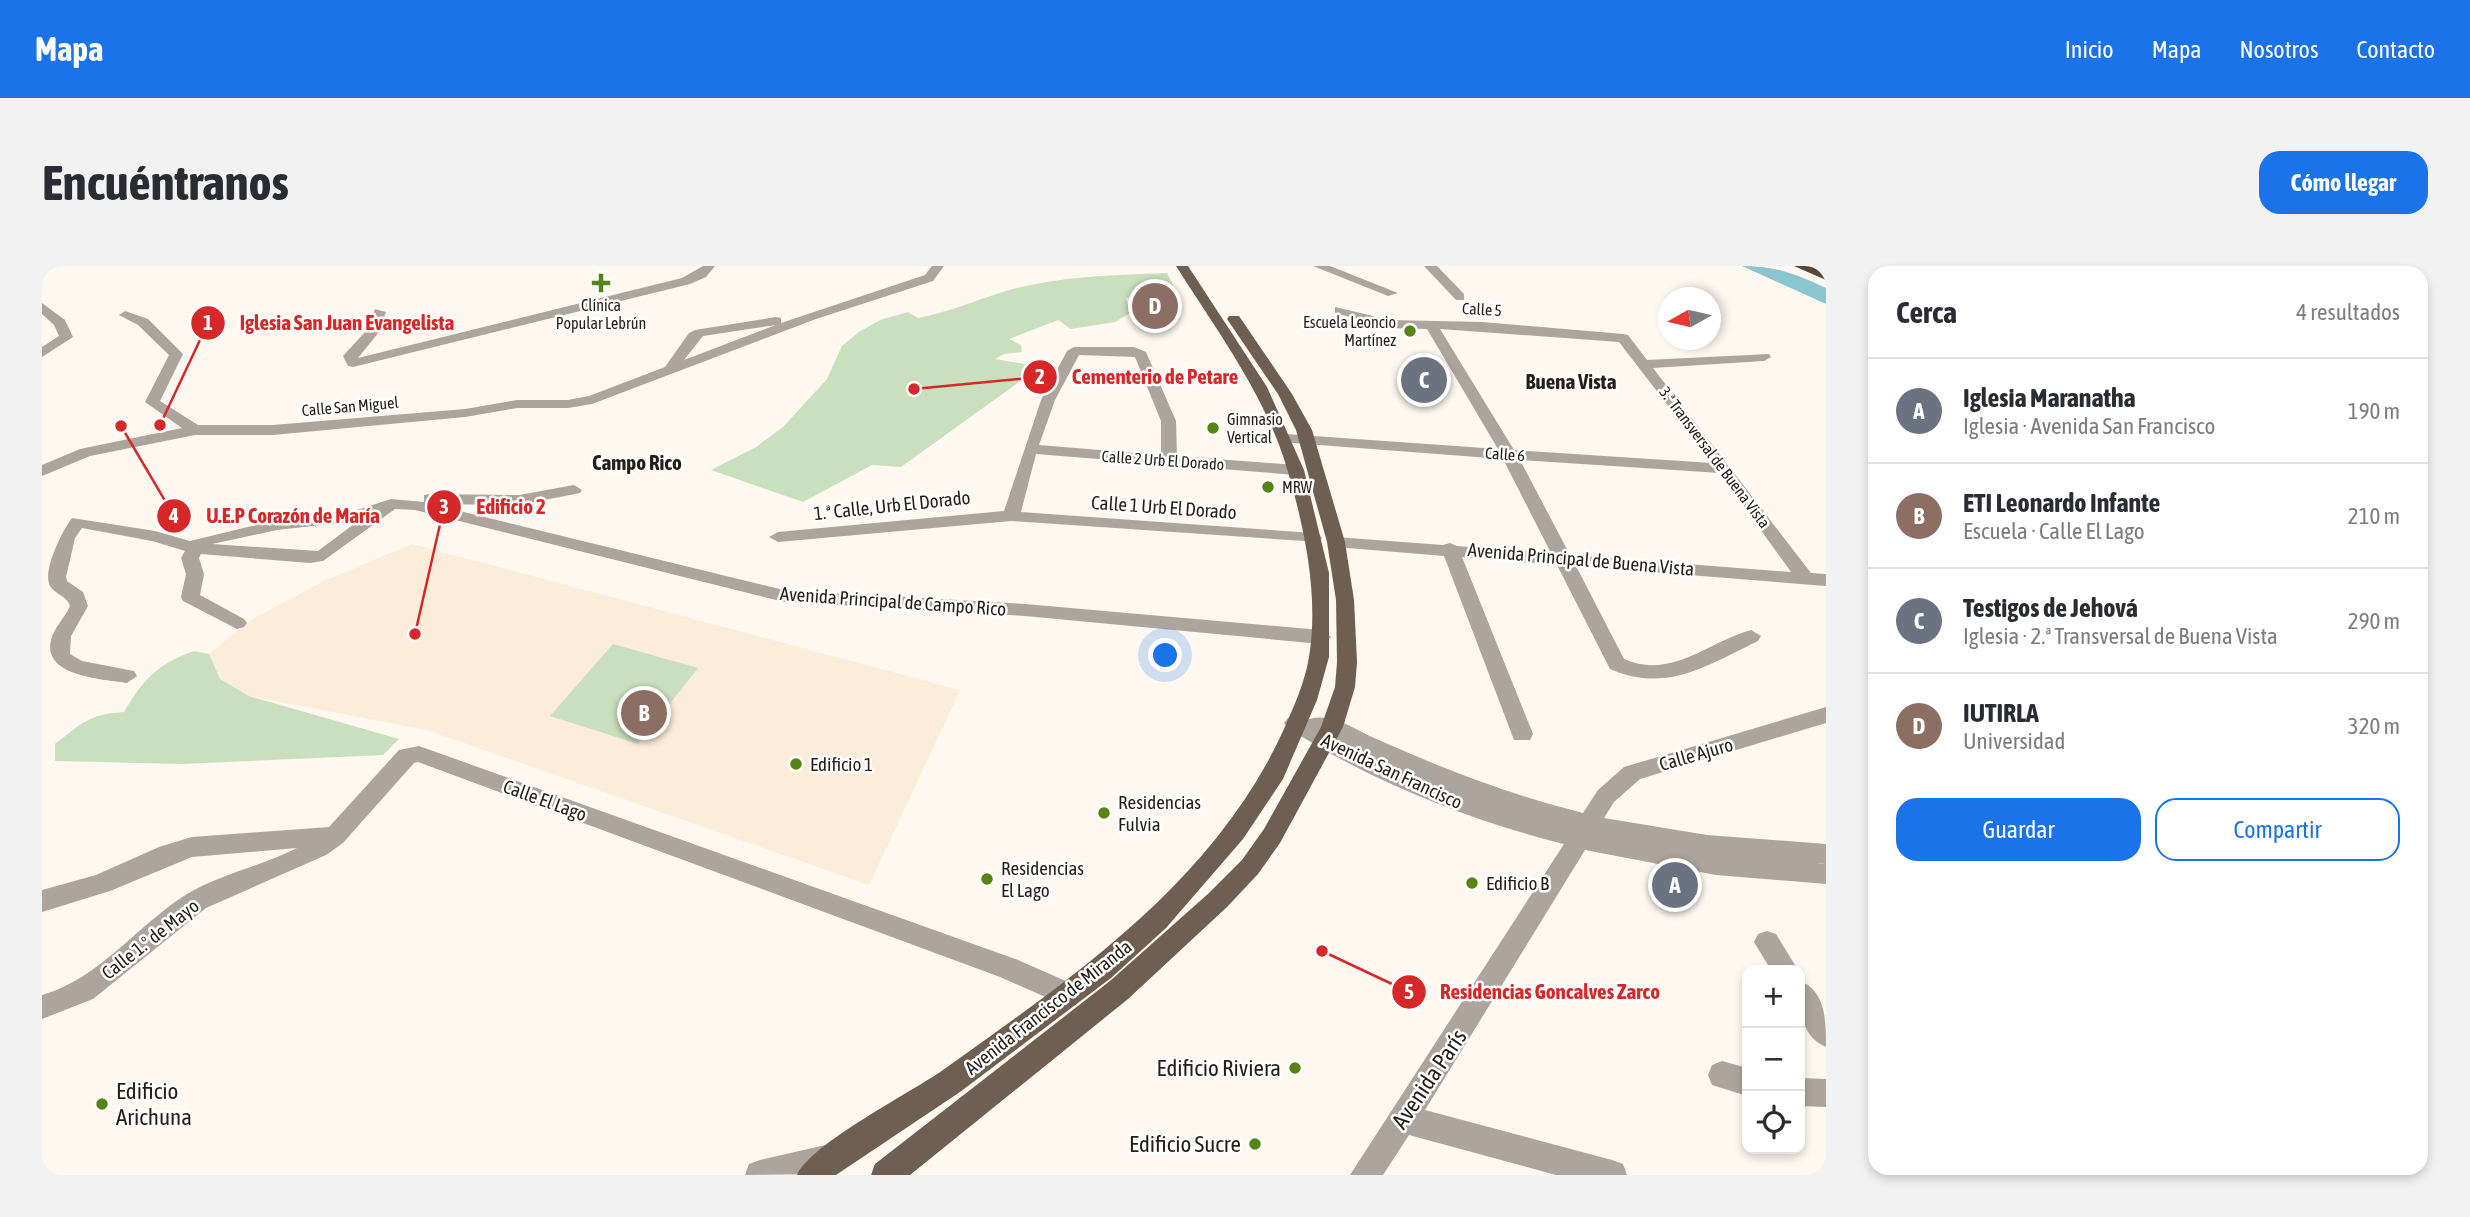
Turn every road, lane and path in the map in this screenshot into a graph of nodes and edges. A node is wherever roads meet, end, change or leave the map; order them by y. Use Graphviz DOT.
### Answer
graph roads {
  1 [pos="709,266"];
  2 [pos="938,266"];
  3 [pos="1182,266"];
  4 [pos="1198,266"];
  5 [pos="1319,266"];
  6 [pos="1430,266"];
  7 [pos="1800,266"];
  8 [pos="1826,276"];
  9 [pos="1392,293"];
  10 [pos="1460,297"];
  11 [pos="42,307"];
  12 [pos="1340,310"];
  13 [pos="380,312"];
  14 [pos="125,314"];
  15 [pos="802,319"];
  16 [pos="1431,325"];
  17 [pos="1623,338"];
  18 [pos="42,353"];
  19 [pos="1764,357"];
  20 [pos="1644,364"];
  21 [pos="671,369"];
  22 [pos="195,430"];
  23 [pos="1284,439"];
  24 [pos="1307,440"];
  25 [pos="1030,449"];
  26 [pos="1509,454"];
  27 [pos="1168,460"];
  28 [pos="1725,469"];
  29 [pos="1296,470"];
  30 [pos="42,471"];
  31 [pos="574,490"];
  32 [pos="391,504"];
  33 [pos="1011,516"];
  34 [pos="778,537"];
  35 [pos="1313,538"];
  36 [pos="1336,542"];
  37 [pos="194,548"];
  38 [pos="1450,548"];
  39 [pos="1563,557"];
  40 [pos="1805,578"];
  41 [pos="1826,580"];
  42 [pos="237,623"];
  43 [pos="1751,636"];
  44 [pos="1321,637"];
  45 [pos="127,676"];
  46 [pos="1826,715"];
  47 [pos="1295,723"];
  48 [pos="1522,734"];
  49 [pos="1328,735"];
  50 [pos="1585,832"];
  51 [pos="335,836"];
  52 [pos="1826,854"];
  53 [pos="1826,874"];
  54 [pos="42,901"];
  55 [pos="1767,942"];
  56 [pos="1782,965"];
  57 [pos="1068,995"];
  58 [pos="1805,1001"];
  59 [pos="42,1007"];
  60 [pos="1826,1034"];
  61 [pos="1805,1092"];
  62 [pos="1826,1093"];
  63 [pos="1403,1119"];
  64 [pos="822,1167"];
  65 [pos="760,1175"];
  66 [pos="886,1175"];
  67 [pos="1364,1175"];
  68 [pos="1612,1175"];
  1 -- 13 [label="street"];
  2 -- 15 [label="street, Calle San Miguel"];
  3 -- 23 [label="main road, Avenida Francisco de Miranda"];
  4 -- 24 [label="main road, Avenida Francisco de Miranda"];
  5 -- 9 [label="street"];
  6 -- 10 [label="street"];
  7 -- 8 [label="highway"];
  11 -- 18 [label="street"];
  12 -- 16 [label="street, Calle 5"];
  14 -- 22 [label="street"];
  15 -- 21 [label="street, Calle San Miguel"];
  15 -- 21 [label="street, Calle San Miguel"];
  16 -- 17 [label="street, Calle 5"];
  16 -- 26 [label="street"];
  17 -- 20 [label="street, 3.ª Transversal de Buena Vista"];
  19 -- 20 [label="street"];
  20 -- 28 [label="street, 3.ª Transversal de Buena Vista"];
  21 -- 22 [label="street, Calle San Miguel"];
  22 -- 30 [label="street"];
  23 -- 24 [label="street, Calle 6"];
  23 -- 29 [label="main road, Avenida Francisco de Miranda"];
  24 -- 26 [label="street, Calle 6"];
  24 -- 36 [label="main road, Avenida Francisco de Miranda"];
  25 -- 27 [label="street, Calle 2 Urb El Dorado"];
  25 -- 27 [label="street"];
  25 -- 33 [label="street"];
  26 -- 28 [label="street, Calle 6"];
  26 -- 39 [label="street"];
  27 -- 29 [label="street, Calle 2 Urb El Dorado"];
  28 -- 40 [label="street, 3.ª Transversal de Buena Vista"];
  29 -- 35 [label="main road, Avenida Francisco de Miranda"];
  31 -- 32 [label="street"];
  32 -- 37 [label="street"];
  32 -- 37 [label="street"];
  32 -- 44 [label="street, Avenida Principal de Campo Rico"];
  33 -- 34 [label="street, 1.ª Calle, Urb El Dorado"];
  33 -- 35 [label="street, Calle 1 Urb El Dorado"];
  35 -- 44 [label="main road, Avenida Francisco de Miranda"];
  36 -- 38 [label="street, Avenida Principal de Buena Vista"];
  36 -- 49 [label="main road, Avenida Francisco de Miranda"];
  37 -- 42 [label="street"];
  37 -- 45 [label="street"];
  38 -- 39 [label="street, Avenida Principal de Buena Vista"];
  38 -- 48 [label="street"];
  39 -- 40 [label="street, Avenida Principal de Buena Vista"];
  39 -- 43 [label="street"];
  40 -- 41 [label="street, Avenida Principal de Buena Vista"];
  44 -- 47 [label="main road, Avenida Francisco de Miranda"];
  46 -- 50 [label="street, Calle Ajuro"];
  47 -- 49 [label="street, Avenida San Francisco"];
  47 -- 57 [label="main road, Avenida Francisco de Miranda"];
  49 -- 50 [label="street, Avenida San Francisco"];
  49 -- 66 [label="main road, Avenida Francisco de Miranda"];
  50 -- 52 [label="street, Avenida San Francisco"];
  50 -- 53 [label="street, Avenida San Francisco"];
  50 -- 63 [label="street, Avenida París"];
  51 -- 54 [label="street"];
  51 -- 57 [label="street, Calle El Lago"];
  51 -- 59 [label="street, Calle 1.° de Mayo"];
  55 -- 56 [label="street"];
  57 -- 64 [label="main road, Avenida Francisco de Miranda"];
  58 -- 60 [label="street"];
  61 -- 62 [label="street"];
  63 -- 67 [label="street, Avenida París"];
  63 -- 68 [label="street"];
  64 -- 65 [label="street"];
}
